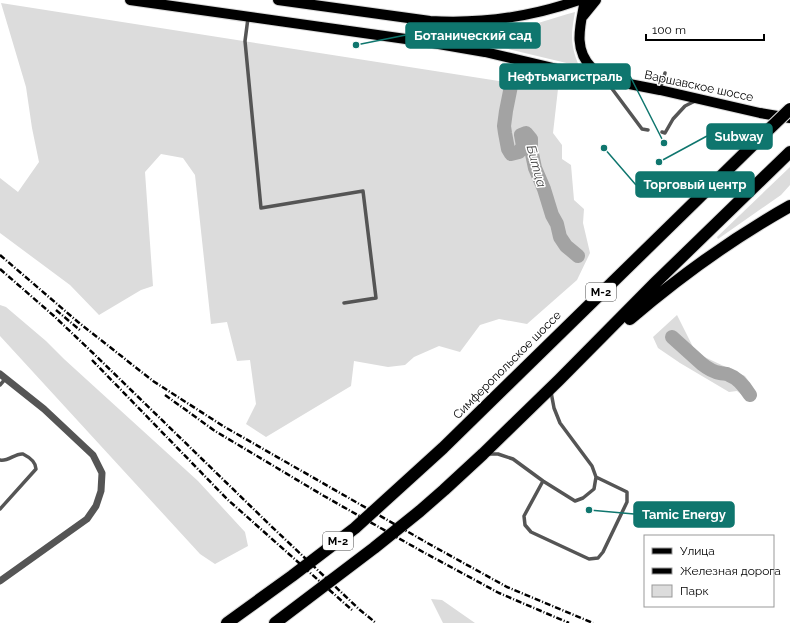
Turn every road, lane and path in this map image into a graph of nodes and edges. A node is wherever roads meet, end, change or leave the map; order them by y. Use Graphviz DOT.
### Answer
graph roads {
  1 [pos="130,0"];
  2 [pos="278,0"];
  3 [pos="579,0"];
  4 [pos="585,0"];
  5 [pos="596,0"];
  6 [pos="248,16"];
  7 [pos="582,18"];
  8 [pos="664,73"];
  9 [pos="605,79"];
  10 [pos="660,90"];
  11 [pos="699,99"];
  12 [pos="790,109"];
  13 [pos="790,118"];
  14 [pos="648,130"];
  15 [pos="662,132"];
  16 [pos="790,152"];
  17 [pos="790,206"];
  18 [pos="344,303"];
  19 [pos="3,376"];
  20 [pos="555,384"];
  21 [pos="0,385"];
  22 [pos="484,454"];
  23 [pos="0,460"];
  24 [pos="596,477"];
  25 [pos="543,481"];
  26 [pos="0,509"];
  27 [pos="0,581"];
  28 [pos="227,623"];
  29 [pos="275,623"];
  1 -- 6 [label="main road, Варшавское шоссе"];
  2 -- 3 [label="main road"];
  4 -- 7 [label="main road"];
  5 -- 7 [label="main road"];
  6 -- 9 [label="main road, Варшавское шоссе"];
  6 -- 18 [label="lane"];
  7 -- 9 [label="main road"];
  8 -- 10 [label="lane"];
  9 -- 10 [label="main road, Варшавское шоссе"];
  9 -- 14 [label="lane"];
  10 -- 11 [label="main road, Варшавское шоссе"];
  11 -- 13 [label="main road, Варшавское шоссе"];
  11 -- 15 [label="lane"];
  12 -- 28 [label="highway, Симферопольское шоссе / М-2, bridge"];
  16 -- 20 [label="highway, М-2"];
  17 -- 20 [label="highway"];
  19 -- 21 [label="lane"];
  19 -- 27 [label="street"];
  20 -- 22 [label="highway, М-2"];
  20 -- 24 [label="lane"];
  22 -- 25 [label="lane"];
  22 -- 29 [label="highway, М-2"];
  23 -- 26 [label="lane"];
  24 -- 25 [label="lane"];
  24 -- 25 [label="lane"];
}
